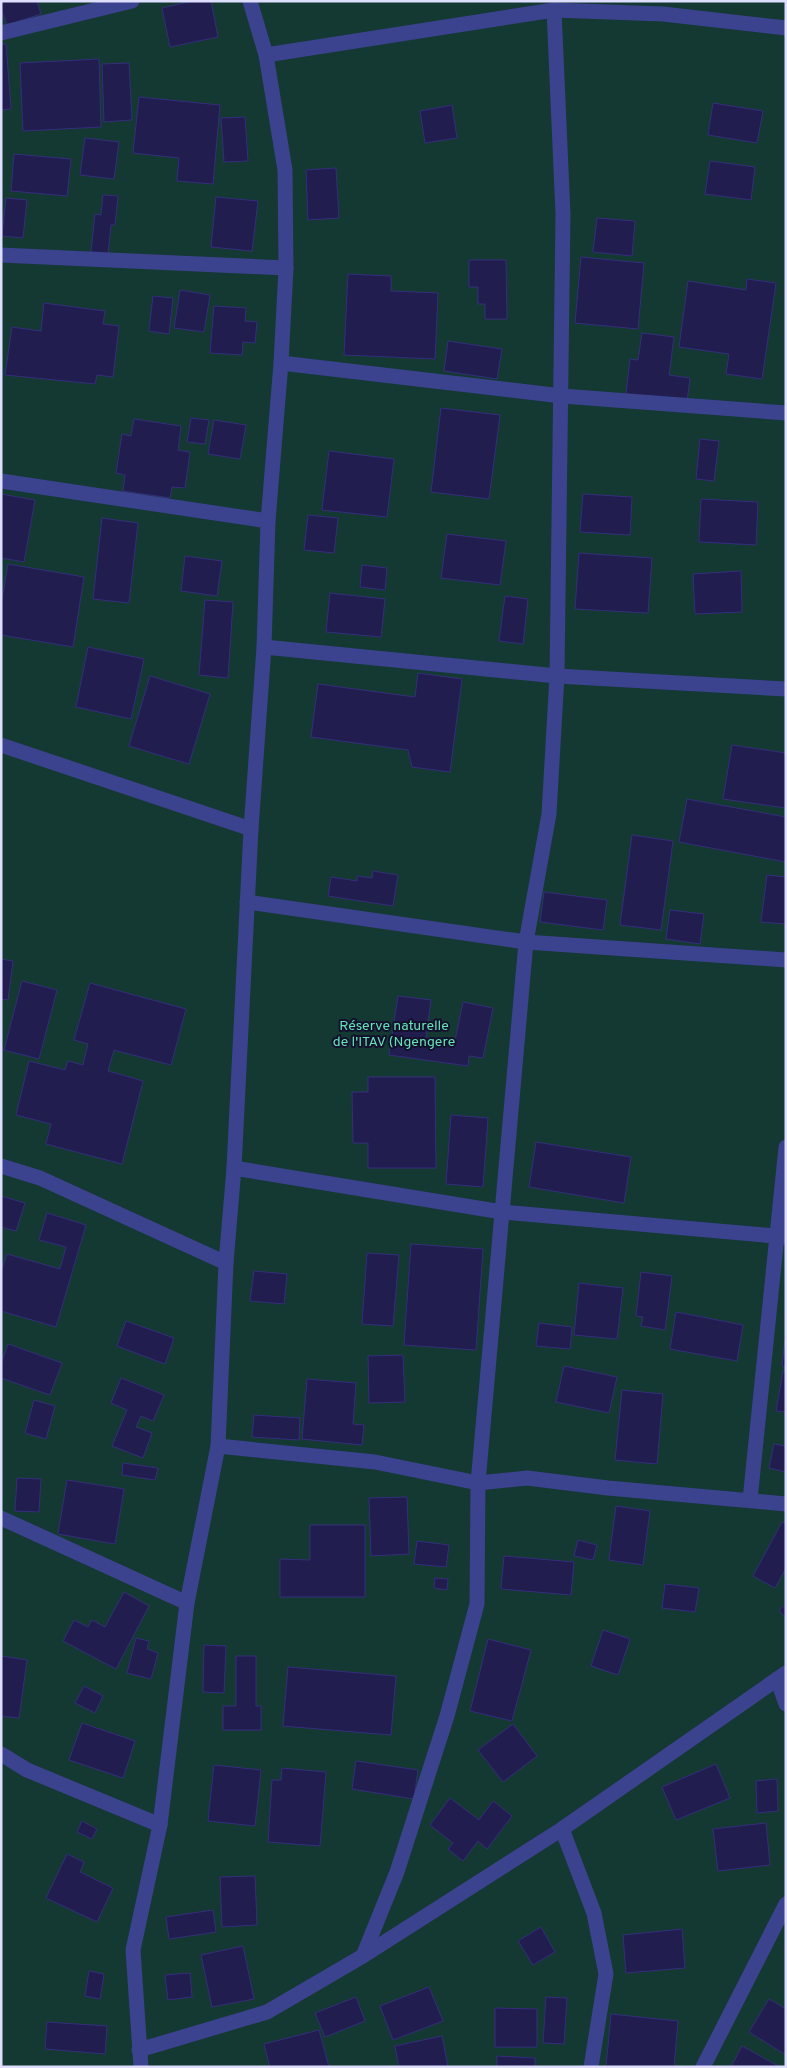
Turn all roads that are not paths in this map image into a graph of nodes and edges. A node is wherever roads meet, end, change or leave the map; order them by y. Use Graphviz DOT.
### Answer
graph roads {
  1 [pos="132,1"];
  2 [pos="250,1"];
  3 [pos="664,8"];
  4 [pos="554,10"];
  5 [pos="786,28"];
  6 [pos="1,33"];
  7 [pos="266,55"];
  8 [pos="1,256"];
  9 [pos="286,268"];
  10 [pos="282,364"];
  11 [pos="562,396"];
  12 [pos="786,414"];
  13 [pos="1,481"];
  14 [pos="268,521"];
  15 [pos="264,647"];
  16 [pos="557,676"];
  17 [pos="786,689"];
  18 [pos="1,745"];
  19 [pos="251,829"];
  20 [pos="247,902"];
  21 [pos="526,942"];
  22 [pos="786,960"];
  23 [pos="786,1147"];
  24 [pos="1,1166"];
  25 [pos="234,1168"];
  26 [pos="502,1212"];
  27 [pos="781,1237"];
  28 [pos="226,1263"];
  29 [pos="218,1446"];
  30 [pos="478,1484"];
  31 [pos="750,1500"];
  32 [pos="786,1504"];
  33 [pos="1,1518"];
  34 [pos="187,1603"];
  35 [pos="781,1676"];
  36 [pos="786,1704"];
  37 [pos="1,1754"];
  38 [pos="160,1825"];
  39 [pos="562,1829"];
  40 [pos="786,1904"];
  41 [pos="363,1956"];
  42 [pos="139,2050"];
  43 [pos="141,2067"];
  44 [pos="591,2067"];
  45 [pos="703,2067"];
  1 -- 6 [label="street"];
  2 -- 7 [label="street"];
  3 -- 4 [label="street"];
  3 -- 5 [label="street"];
  4 -- 7 [label="street"];
  4 -- 11 [label="street"];
  7 -- 9 [label="street"];
  8 -- 9 [label="street"];
  9 -- 10 [label="street"];
  10 -- 11 [label="street"];
  10 -- 14 [label="street"];
  11 -- 12 [label="street"];
  11 -- 16 [label="street"];
  13 -- 14 [label="street"];
  14 -- 15 [label="street"];
  15 -- 16 [label="street"];
  15 -- 19 [label="street"];
  16 -- 17 [label="street"];
  16 -- 21 [label="street"];
  18 -- 19 [label="street"];
  19 -- 20 [label="street"];
  20 -- 21 [label="street"];
  20 -- 25 [label="street"];
  21 -- 22 [label="street"];
  21 -- 26 [label="street"];
  23 -- 27 [label="street"];
  24 -- 28 [label="street"];
  25 -- 26 [label="street"];
  25 -- 28 [label="street"];
  26 -- 27 [label="street"];
  26 -- 30 [label="street"];
  27 -- 31 [label="street"];
  28 -- 29 [label="street"];
  29 -- 30 [label="street"];
  29 -- 34 [label="street"];
  30 -- 31 [label="street"];
  30 -- 41 [label="street"];
  31 -- 32 [label="street"];
  33 -- 34 [label="street"];
  34 -- 38 [label="street"];
  35 -- 36 [label="street"];
  35 -- 39 [label="street"];
  37 -- 38 [label="street"];
  38 -- 42 [label="street"];
  39 -- 41 [label="street"];
  39 -- 44 [label="street"];
  40 -- 45 [label="street"];
  41 -- 42 [label="street"];
  42 -- 43 [label="street"];
}
